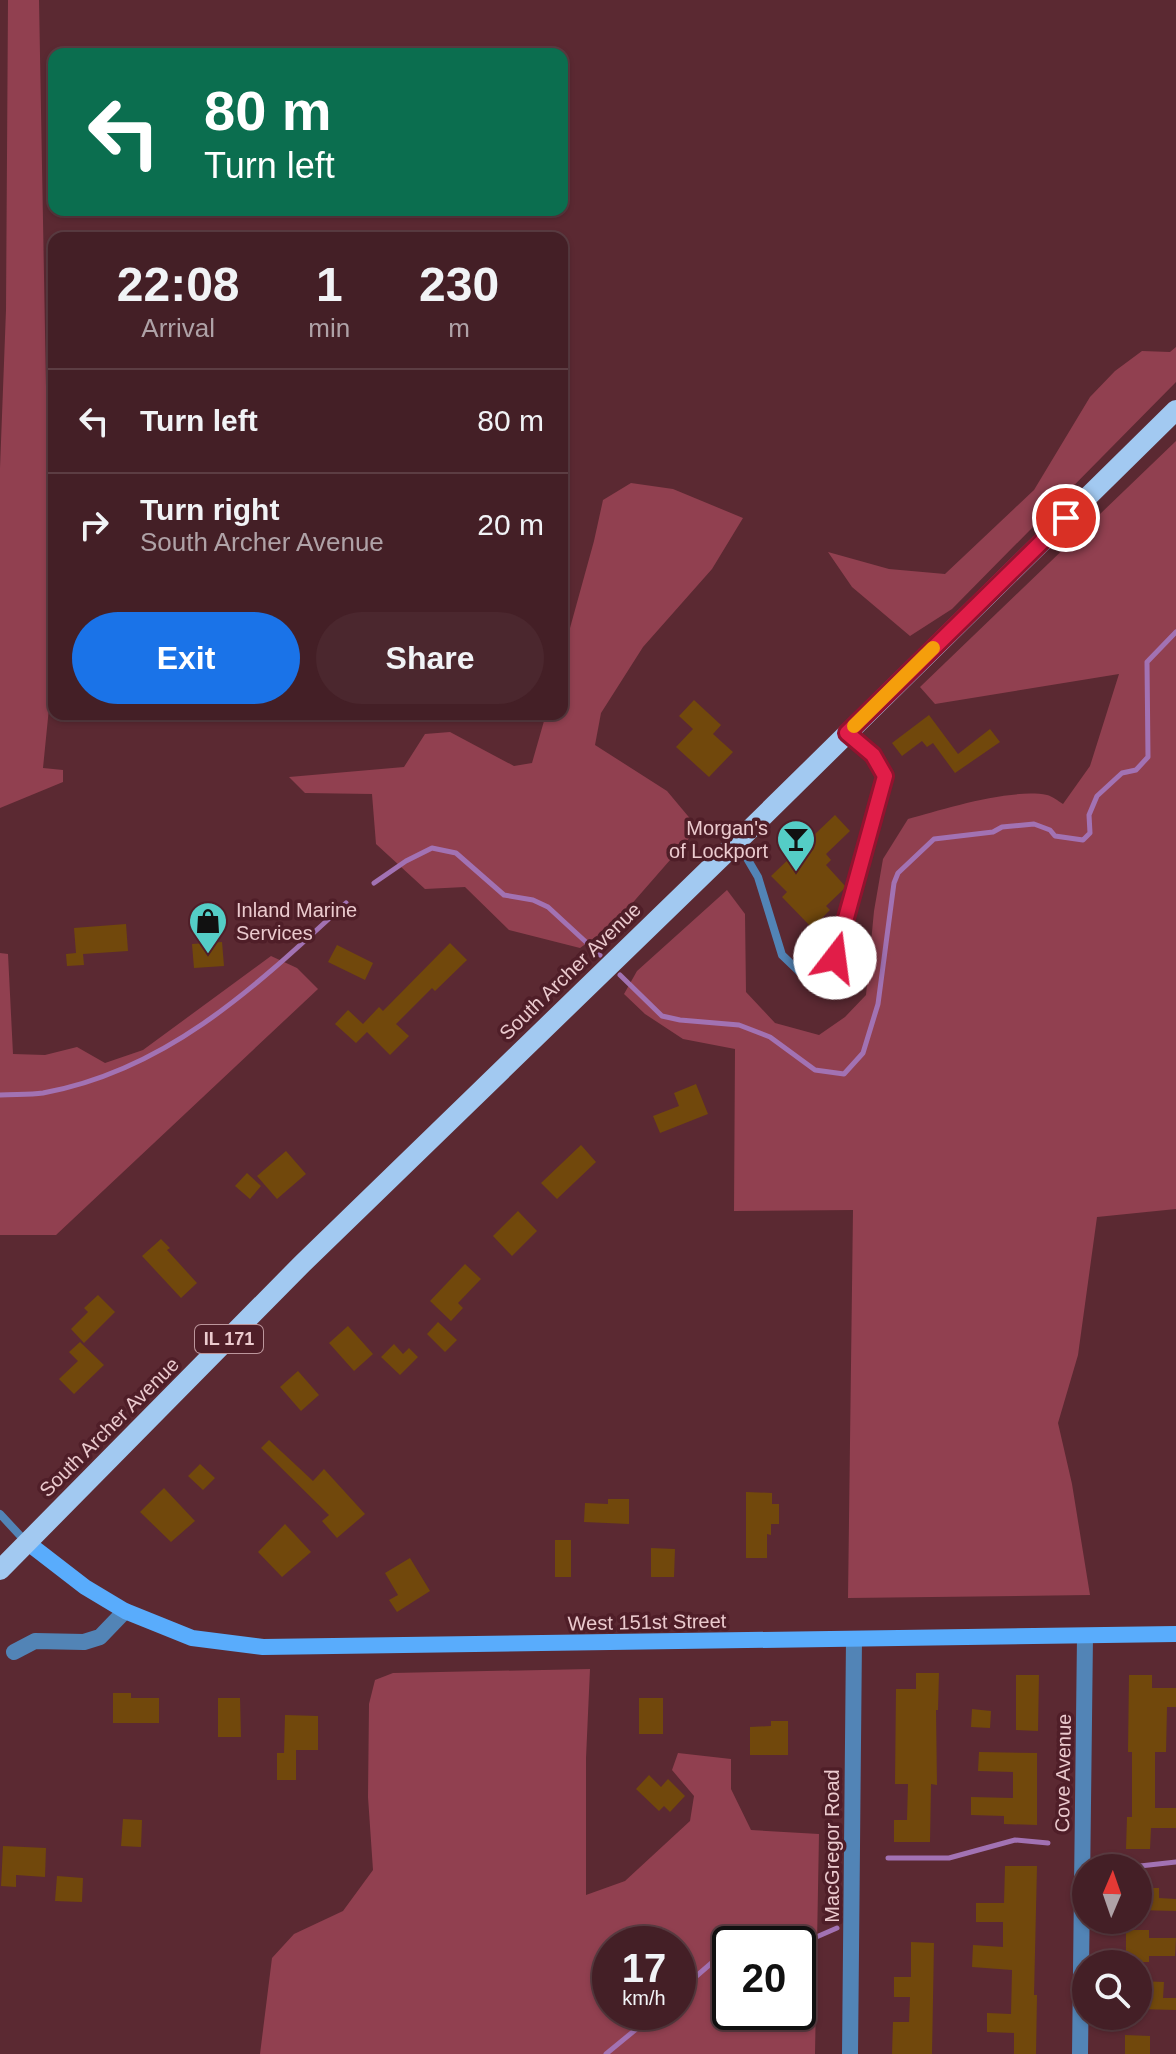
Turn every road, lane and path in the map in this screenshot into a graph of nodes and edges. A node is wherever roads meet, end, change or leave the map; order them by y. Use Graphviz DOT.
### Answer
graph roads {
  1 [pos="1176,410"];
  2 [pos="847,733"];
  3 [pos="737,842"];
  4 [pos="0,1514"];
  5 [pos="28,1543"];
  6 [pos="0,1570"];
  7 [pos="125,1611"];
  8 [pos="1176,1634"];
  9 [pos="1085,1636"];
  10 [pos="854,1639"];
  11 [pos="14,1652"];
  12 [pos="850,2054"];
  13 [pos="1080,2054"];
  1 -- 2 [label="main road, South Archer Avenue / IL 171"];
  2 -- 3 [label="main road, South Archer Avenue / IL 171"];
  2 -- 3 [label="lane"];
  3 -- 5 [label="main road, South Archer Avenue / IL 171"];
  4 -- 5 [label="lane"];
  5 -- 6 [label="main road, South Archer Avenue / IL 171"];
  5 -- 7 [label="street, West 151st Street"];
  7 -- 10 [label="street, West 151st Street"];
  7 -- 11 [label="street"];
  8 -- 9 [label="street, West 151st Street"];
  9 -- 10 [label="street, West 151st Street"];
  9 -- 13 [label="street, Cove Avenue"];
  10 -- 12 [label="street, MacGregor Road"];
}
